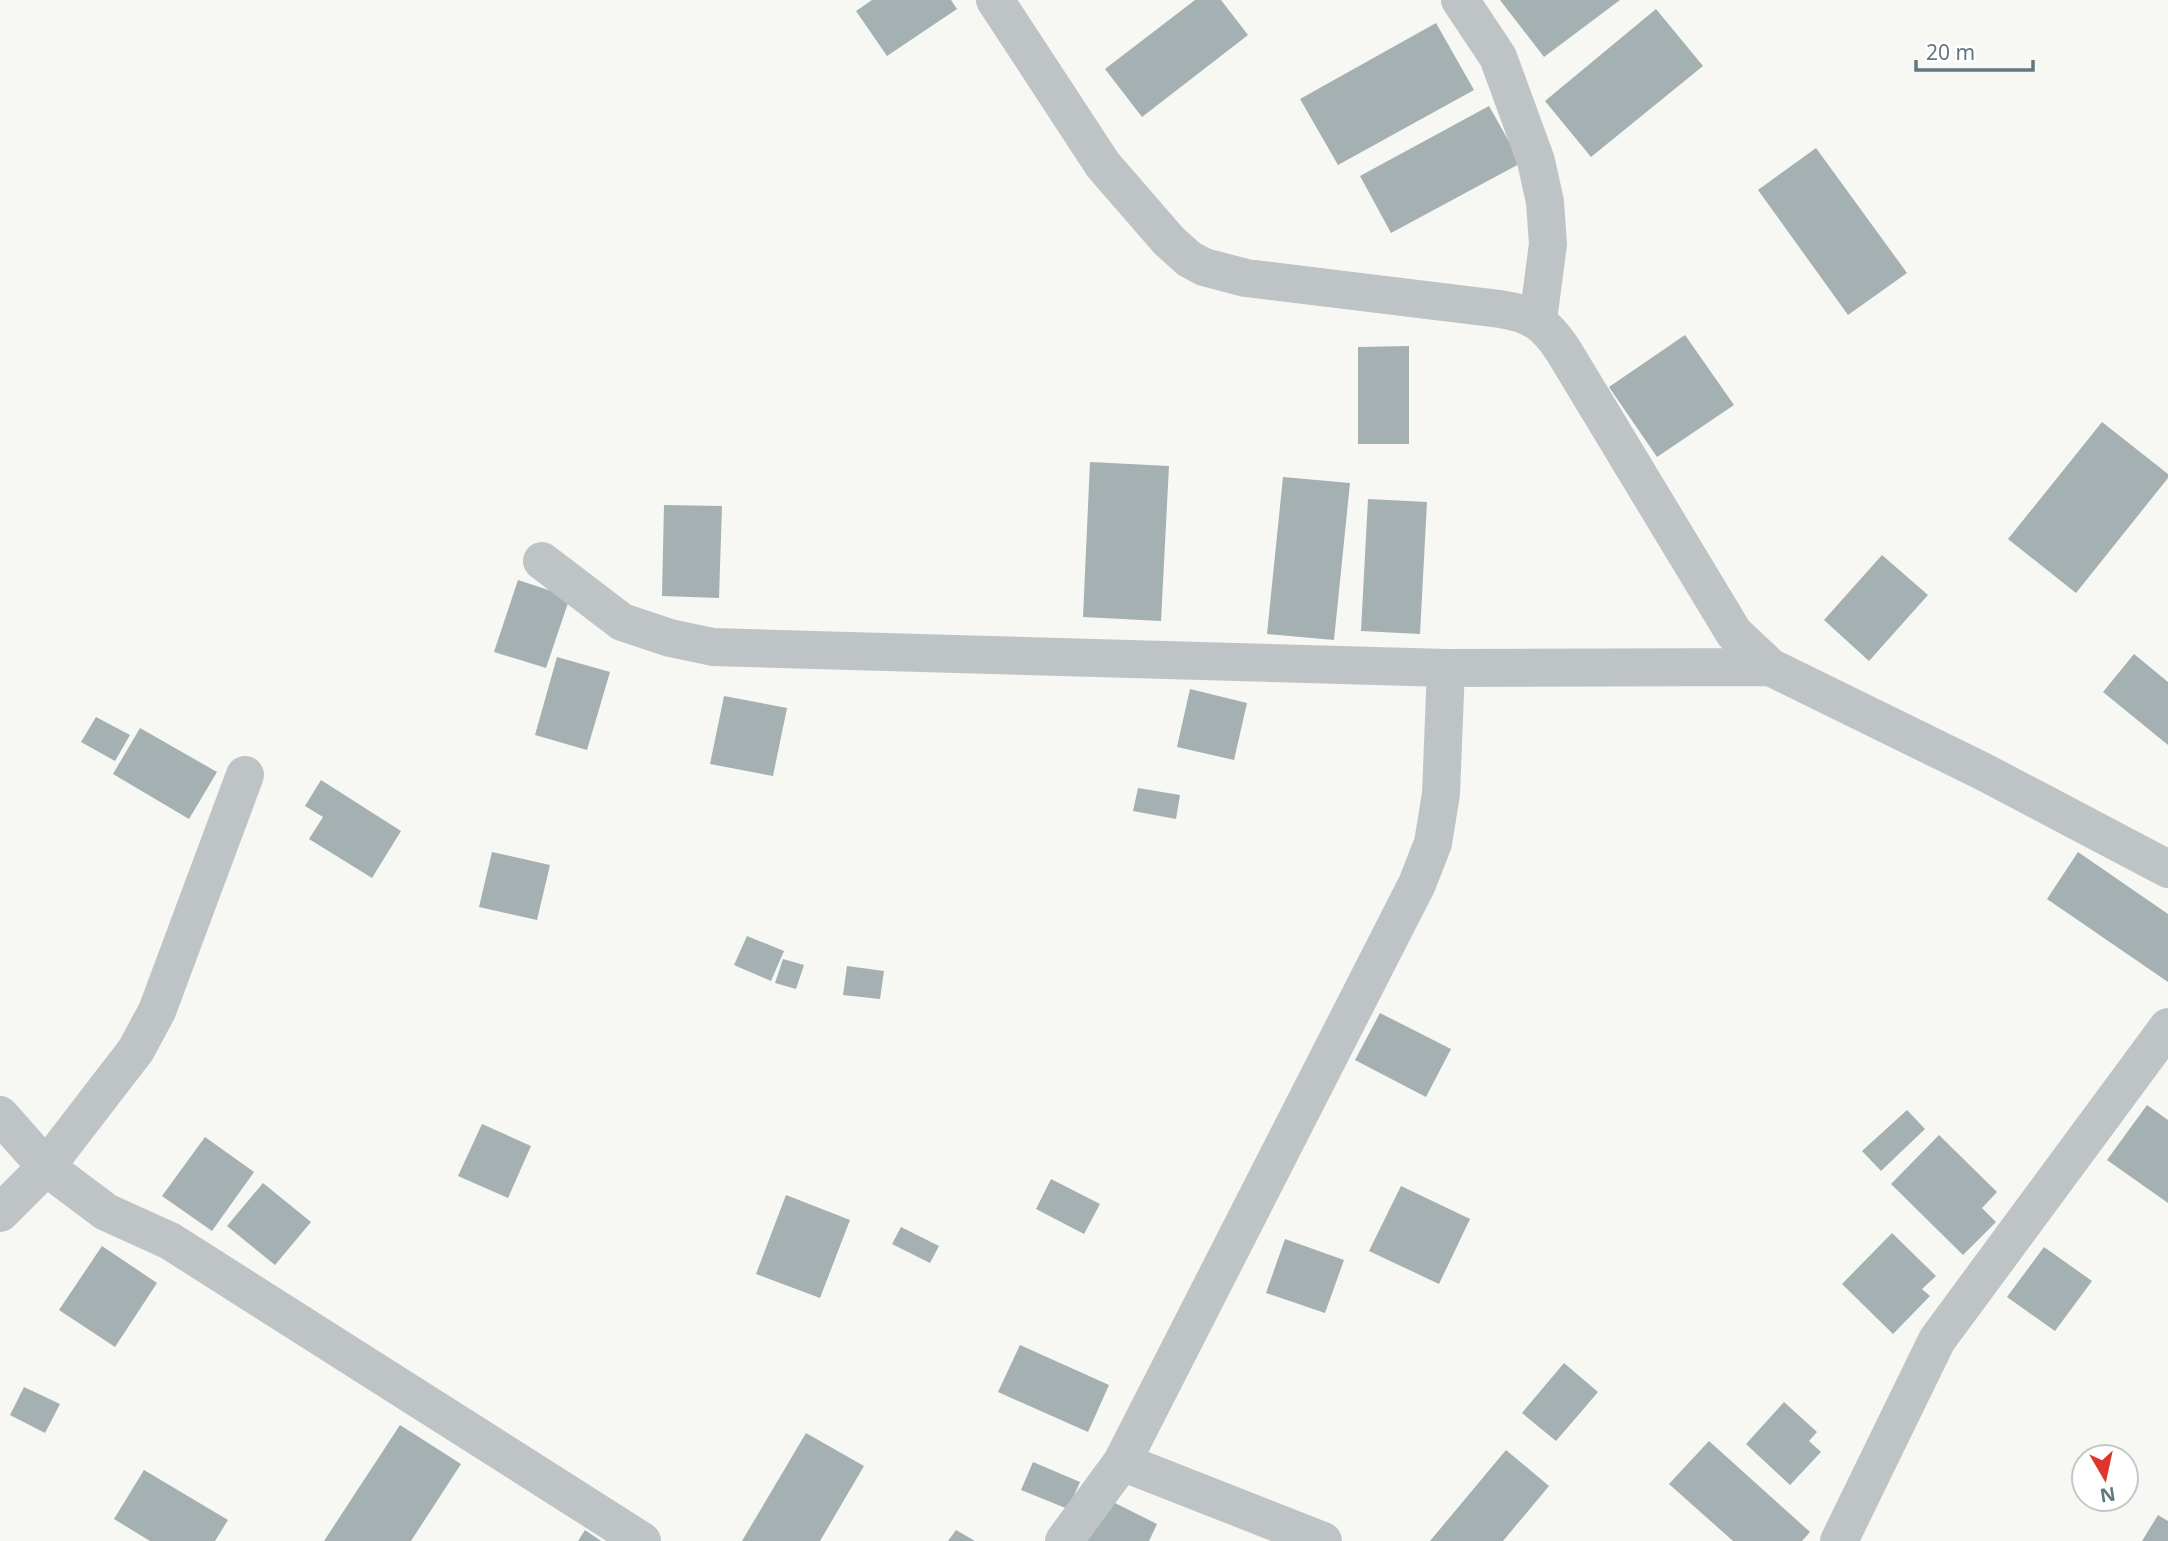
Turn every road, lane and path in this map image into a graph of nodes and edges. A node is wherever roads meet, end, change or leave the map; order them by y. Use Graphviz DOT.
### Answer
graph roads {
  1 [pos="995,0"];
  2 [pos="1460,0"];
  3 [pos="1538,320"];
  4 [pos="542,561"];
  5 [pos="1770,667"];
  6 [pos="1446,668"];
  7 [pos="245,775"];
  8 [pos="2168,869"];
  9 [pos="2168,1027"];
  10 [pos="0,1115"];
  11 [pos="46,1167"];
  12 [pos="0,1213"];
  13 [pos="1122,1462"];
  14 [pos="642,1541"];
  15 [pos="1064,1541"];
  16 [pos="1323,1541"];
  17 [pos="1839,1541"];
  1 -- 3 [label="street"];
  2 -- 3 [label="street"];
  3 -- 5 [label="street"];
  4 -- 6 [label="street"];
  5 -- 6 [label="street"];
  5 -- 8 [label="street"];
  6 -- 13 [label="street"];
  7 -- 11 [label="street"];
  9 -- 17 [label="street"];
  10 -- 11 [label="street"];
  11 -- 12 [label="street"];
  11 -- 14 [label="street"];
  13 -- 15 [label="street"];
  13 -- 16 [label="street"];
}
